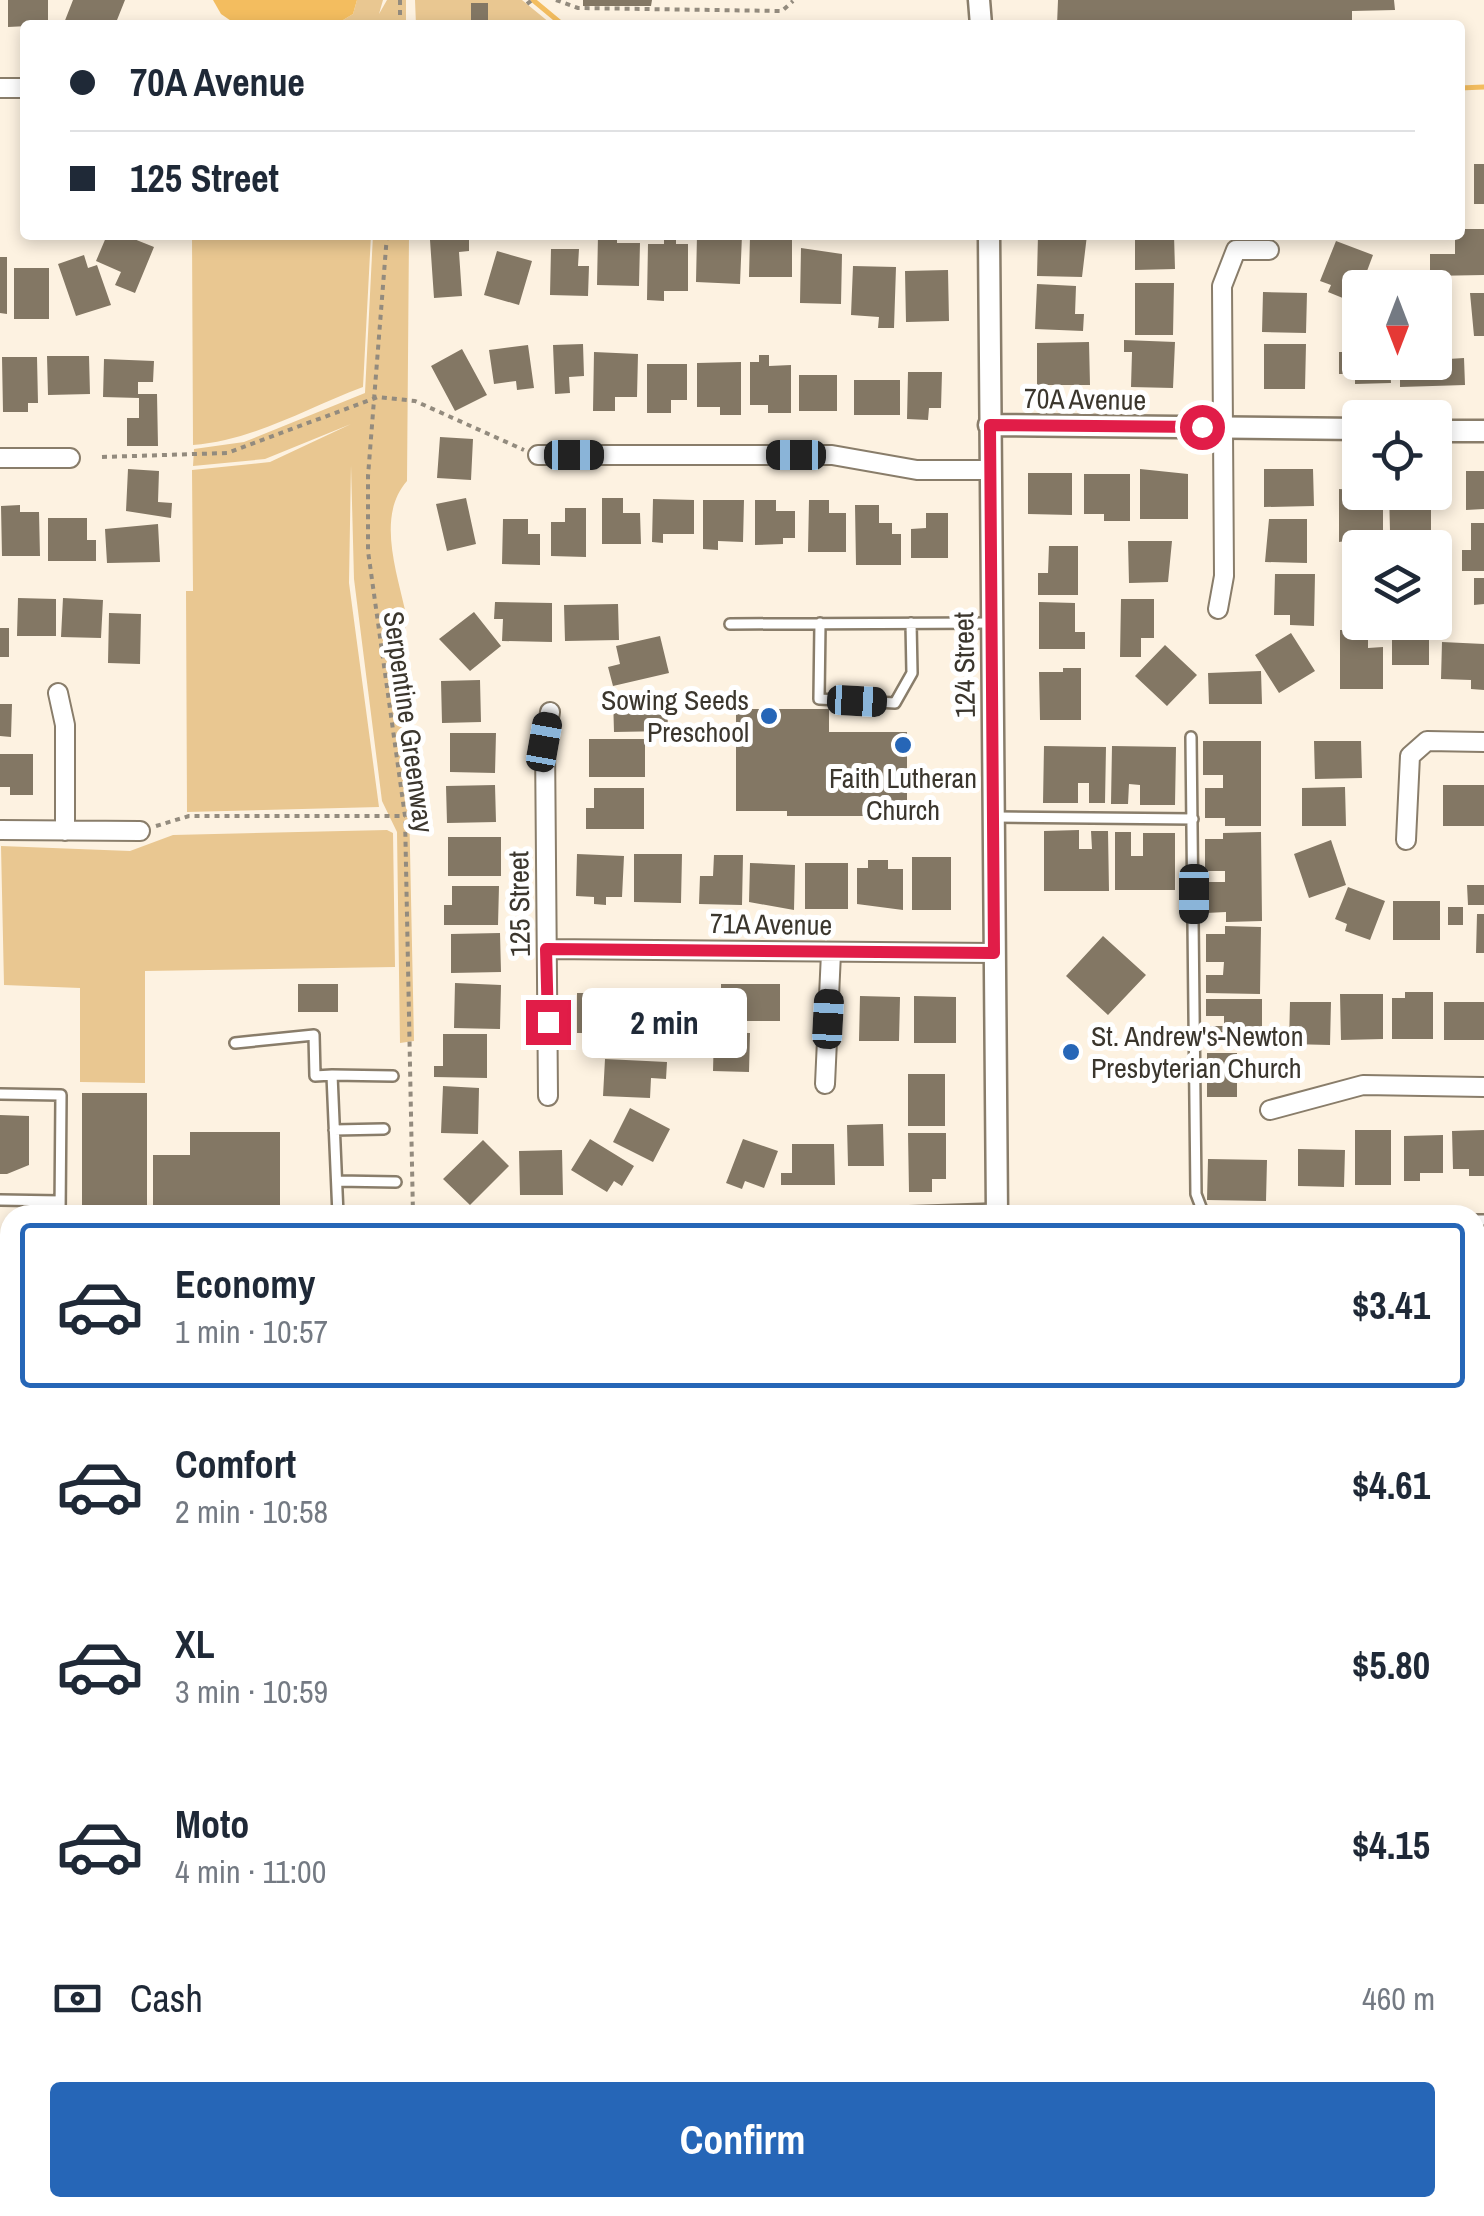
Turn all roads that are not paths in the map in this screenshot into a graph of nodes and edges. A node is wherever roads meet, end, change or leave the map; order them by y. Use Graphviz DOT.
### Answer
graph roads {
  1 [pos="989,240"];
  2 [pos="1270,250"];
  3 [pos="990,425"];
  4 [pos="1224,428"];
  5 [pos="1342,430"];
  6 [pos="1452,430"];
  7 [pos="1484,431"];
  8 [pos="538,454"];
  9 [pos="0,458"];
  10 [pos="70,458"];
  11 [pos="990,470"];
  12 [pos="1218,609"];
  13 [pos="991,622"];
  14 [pos="820,623"];
  15 [pos="911,623"];
  16 [pos="730,624"];
  17 [pos="58,692"];
  18 [pos="550,712"];
  19 [pos="1191,738"];
  20 [pos="1484,742"];
  21 [pos="993,818"];
  22 [pos="1193,819"];
  23 [pos="0,830"];
  24 [pos="65,831"];
  25 [pos="140,831"];
  26 [pos="1406,840"];
  27 [pos="546,949"];
  28 [pos="831,953"];
  29 [pos="994,953"];
  30 [pos="235,1043"];
  31 [pos="332,1075"];
  32 [pos="393,1076"];
  33 [pos="825,1084"];
  34 [pos="1484,1086"];
  35 [pos="0,1094"];
  36 [pos="548,1096"];
  37 [pos="1270,1110"];
  38 [pos="384,1129"];
  39 [pos="334,1130"];
  40 [pos="337,1181"];
  41 [pos="396,1182"];
  42 [pos="0,1200"];
  43 [pos="60,1200"];
  44 [pos="60,1205"];
  45 [pos="338,1205"];
  46 [pos="997,1205"];
  47 [pos="1200,1205"];
  1 -- 3 [label="street, 124 Street"];
  2 -- 4 [label="street"];
  3 -- 4 [label="street, 70A Avenue"];
  3 -- 11 [label="street, 124 Street"];
  4 -- 5 [label="street, 70A Avenue"];
  4 -- 12 [label="street"];
  6 -- 7 [label="street"];
  8 -- 11 [label="street"];
  9 -- 10 [label="street"];
  11 -- 13 [label="street, 124 Street"];
  13 -- 15 [label="lane"];
  13 -- 21 [label="street, 124 Street"];
  14 -- 15 [label="lane"];
  14 -- 15 [label="lane"];
  14 -- 16 [label="lane"];
  17 -- 24 [label="street"];
  18 -- 27 [label="street, 125 Street"];
  19 -- 22 [label="lane"];
  20 -- 26 [label="street"];
  21 -- 22 [label="lane"];
  21 -- 29 [label="street, 124 Street"];
  22 -- 47 [label="lane"];
  23 -- 24 [label="street"];
  24 -- 25 [label="street"];
  27 -- 28 [label="street, 71A Avenue"];
  27 -- 36 [label="street, 125 Street"];
  28 -- 29 [label="street, 71A Avenue"];
  28 -- 33 [label="street"];
  29 -- 46 [label="street, 124 Street"];
  30 -- 31 [label="lane"];
  31 -- 32 [label="lane"];
  31 -- 39 [label="lane"];
  34 -- 37 [label="street"];
  35 -- 43 [label="lane"];
  38 -- 39 [label="lane"];
  39 -- 40 [label="lane"];
  40 -- 41 [label="lane"];
  40 -- 45 [label="lane"];
  42 -- 43 [label="lane"];
  43 -- 44 [label="lane"];
}
